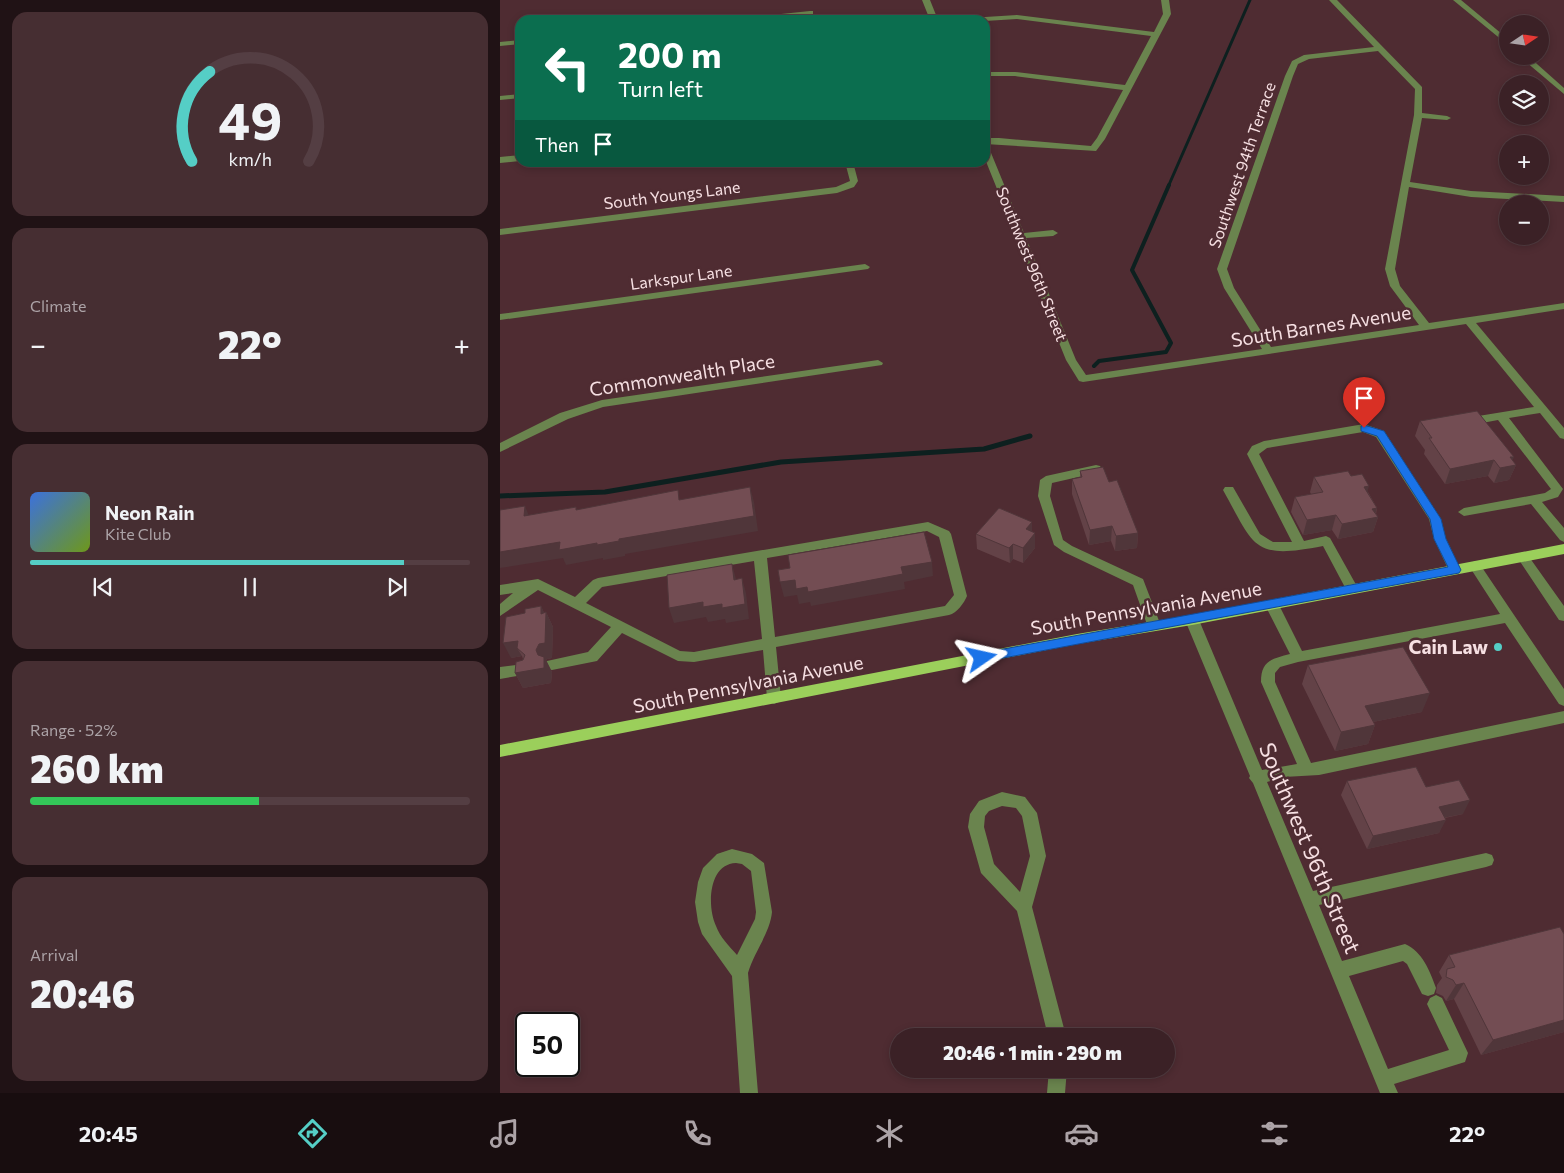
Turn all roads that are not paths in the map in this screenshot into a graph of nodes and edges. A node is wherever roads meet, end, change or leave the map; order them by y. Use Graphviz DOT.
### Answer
graph roads {
  1 [pos="926,0"];
  2 [pos="1165,0"];
  3 [pos="1333,0"];
  4 [pos="1457,0"];
  5 [pos="810,13"];
  6 [pos="791,15"];
  7 [pos="932,15"];
  8 [pos="990,19"];
  9 [pos="1157,35"];
  10 [pos="1499,35"];
  11 [pos="515,42"];
  12 [pos="500,44"];
  13 [pos="1380,48"];
  14 [pos="1533,65"];
  15 [pos="990,74"];
  16 [pos="1128,88"];
  17 [pos="1564,92"];
  18 [pos="515,96"];
  19 [pos="500,98"];
  20 [pos="1418,115"];
  21 [pos="1447,118"];
  22 [pos="990,141"];
  23 [pos="515,158"];
  24 [pos="500,160"];
  25 [pos="990,160"];
  26 [pos="851,167"];
  27 [pos="1404,184"];
  28 [pos="1564,199"];
  29 [pos="500,232"];
  30 [pos="1053,233"];
  31 [pos="1021,236"];
  32 [pos="865,267"];
  33 [pos="1564,306"];
  34 [pos="500,317"];
  35 [pos="1469,321"];
  36 [pos="1426,327"];
  37 [pos="1270,352"];
  38 [pos="878,363"];
  39 [pos="1083,379"];
  40 [pos="1542,409"];
  41 [pos="1501,416"];
  42 [pos="1454,424"];
  43 [pos="1564,435"];
  44 [pos="500,448"];
  45 [pos="1100,468"];
  46 [pos="1229,490"];
  47 [pos="1534,499"];
  48 [pos="1464,512"];
  49 [pos="1564,537"];
  50 [pos="1300,546"];
  51 [pos="1564,549"];
  52 [pos="760,555"];
  53 [pos="1523,557"];
  54 [pos="1475,566"];
  55 [pos="1455,570"];
  56 [pos="538,584"];
  57 [pos="500,590"];
  58 [pos="1353,590"];
  59 [pos="577,603"];
  60 [pos="1272,605"];
  61 [pos="500,611"];
  62 [pos="1508,616"];
  63 [pos="1564,616"];
  64 [pos="1192,620"];
  65 [pos="620,626"];
  66 [pos="1154,626"];
  67 [pos="769,643"];
  68 [pos="1298,657"];
  69 [pos="552,665"];
  70 [pos="524,670"];
  71 [pos="500,673"];
  72 [pos="774,698"];
  73 [pos="1564,700"];
  74 [pos="1564,717"];
  75 [pos="500,751"];
  76 [pos="1307,770"];
  77 [pos="1256,778"];
  78 [pos="1486,860"];
  79 [pos="1308,900"];
  80 [pos="1024,907"];
  81 [pos="1337,971"];
  82 [pos="740,973"];
  83 [pos="1428,988"];
  84 [pos="1436,1004"];
  85 [pos="1055,1028"];
  86 [pos="1057,1078"];
  87 [pos="1386,1086"];
  88 [pos="749,1093"];
  89 [pos="1056,1093"];
  1 -- 7 [label="street"];
  2 -- 9 [label="street"];
  3 -- 13 [label="street"];
  4 -- 10 [label="street"];
  5 -- 6 [label="street"];
  8 -- 9 [label="street"];
  9 -- 16 [label="street"];
  11 -- 12 [label="street"];
  13 -- 20 [label="street"];
  13 -- 37 [label="street, Southwest 94th Terrace"];
  14 -- 17 [label="street"];
  15 -- 16 [label="street"];
  16 -- 22 [label="street"];
  18 -- 19 [label="street"];
  20 -- 21 [label="street"];
  20 -- 27 [label="street"];
  23 -- 24 [label="street"];
  25 -- 31 [label="street, Southwest 96th Street"];
  26 -- 29 [label="street, South Youngs Lane"];
  27 -- 28 [label="street"];
  27 -- 36 [label="street"];
  30 -- 31 [label="street"];
  31 -- 39 [label="street, Southwest 96th Street"];
  32 -- 34 [label="street, Larkspur Lane"];
  33 -- 35 [label="street, South Barnes Avenue"];
  35 -- 36 [label="street, South Barnes Avenue"];
  35 -- 40 [label="street"];
  36 -- 37 [label="street, South Barnes Avenue"];
  37 -- 39 [label="street, South Barnes Avenue"];
  38 -- 44 [label="street, Commonwealth Place"];
  40 -- 41 [label="street"];
  40 -- 43 [label="street"];
  41 -- 42 [label="street"];
  41 -- 47 [label="street"];
  45 -- 66 [label="street"];
  46 -- 50 [label="street"];
  47 -- 48 [label="street"];
  47 -- 49 [label="street"];
  50 -- 55 [label="street"];
  50 -- 58 [label="street"];
  51 -- 53 [label="main road, South Pennsylvania Avenue"];
  52 -- 59 [label="street"];
  52 -- 67 [label="street"];
  52 -- 67 [label="street"];
  53 -- 54 [label="main road, South Pennsylvania Avenue"];
  53 -- 63 [label="street"];
  54 -- 55 [label="main road, South Pennsylvania Avenue"];
  54 -- 62 [label="street"];
  55 -- 58 [label="main road, South Pennsylvania Avenue"];
  56 -- 57 [label="street"];
  56 -- 59 [label="street"];
  56 -- 61 [label="street"];
  58 -- 60 [label="main road, South Pennsylvania Avenue"];
  59 -- 65 [label="street"];
  60 -- 64 [label="main road, South Pennsylvania Avenue"];
  60 -- 68 [label="street"];
  62 -- 68 [label="street"];
  62 -- 73 [label="street"];
  64 -- 66 [label="main road, South Pennsylvania Avenue"];
  64 -- 77 [label="street, Southwest 96th Street"];
  65 -- 67 [label="street"];
  65 -- 69 [label="street"];
  66 -- 72 [label="main road, South Pennsylvania Avenue"];
  67 -- 72 [label="street"];
  68 -- 76 [label="street"];
  70 -- 71 [label="street"];
  72 -- 75 [label="main road, South Pennsylvania Avenue"];
  74 -- 76 [label="street"];
  76 -- 77 [label="street"];
  77 -- 79 [label="street, Southwest 96th Street"];
  78 -- 79 [label="street"];
  79 -- 81 [label="street, Southwest 96th Street"];
  80 -- 80 [label="street"];
  80 -- 85 [label="street"];
  81 -- 83 [label="street"];
  81 -- 87 [label="street, Southwest 96th Street"];
  82 -- 82 [label="street"];
  82 -- 88 [label="street"];
  84 -- 87 [label="street"];
  86 -- 89 [label="street"];
}
